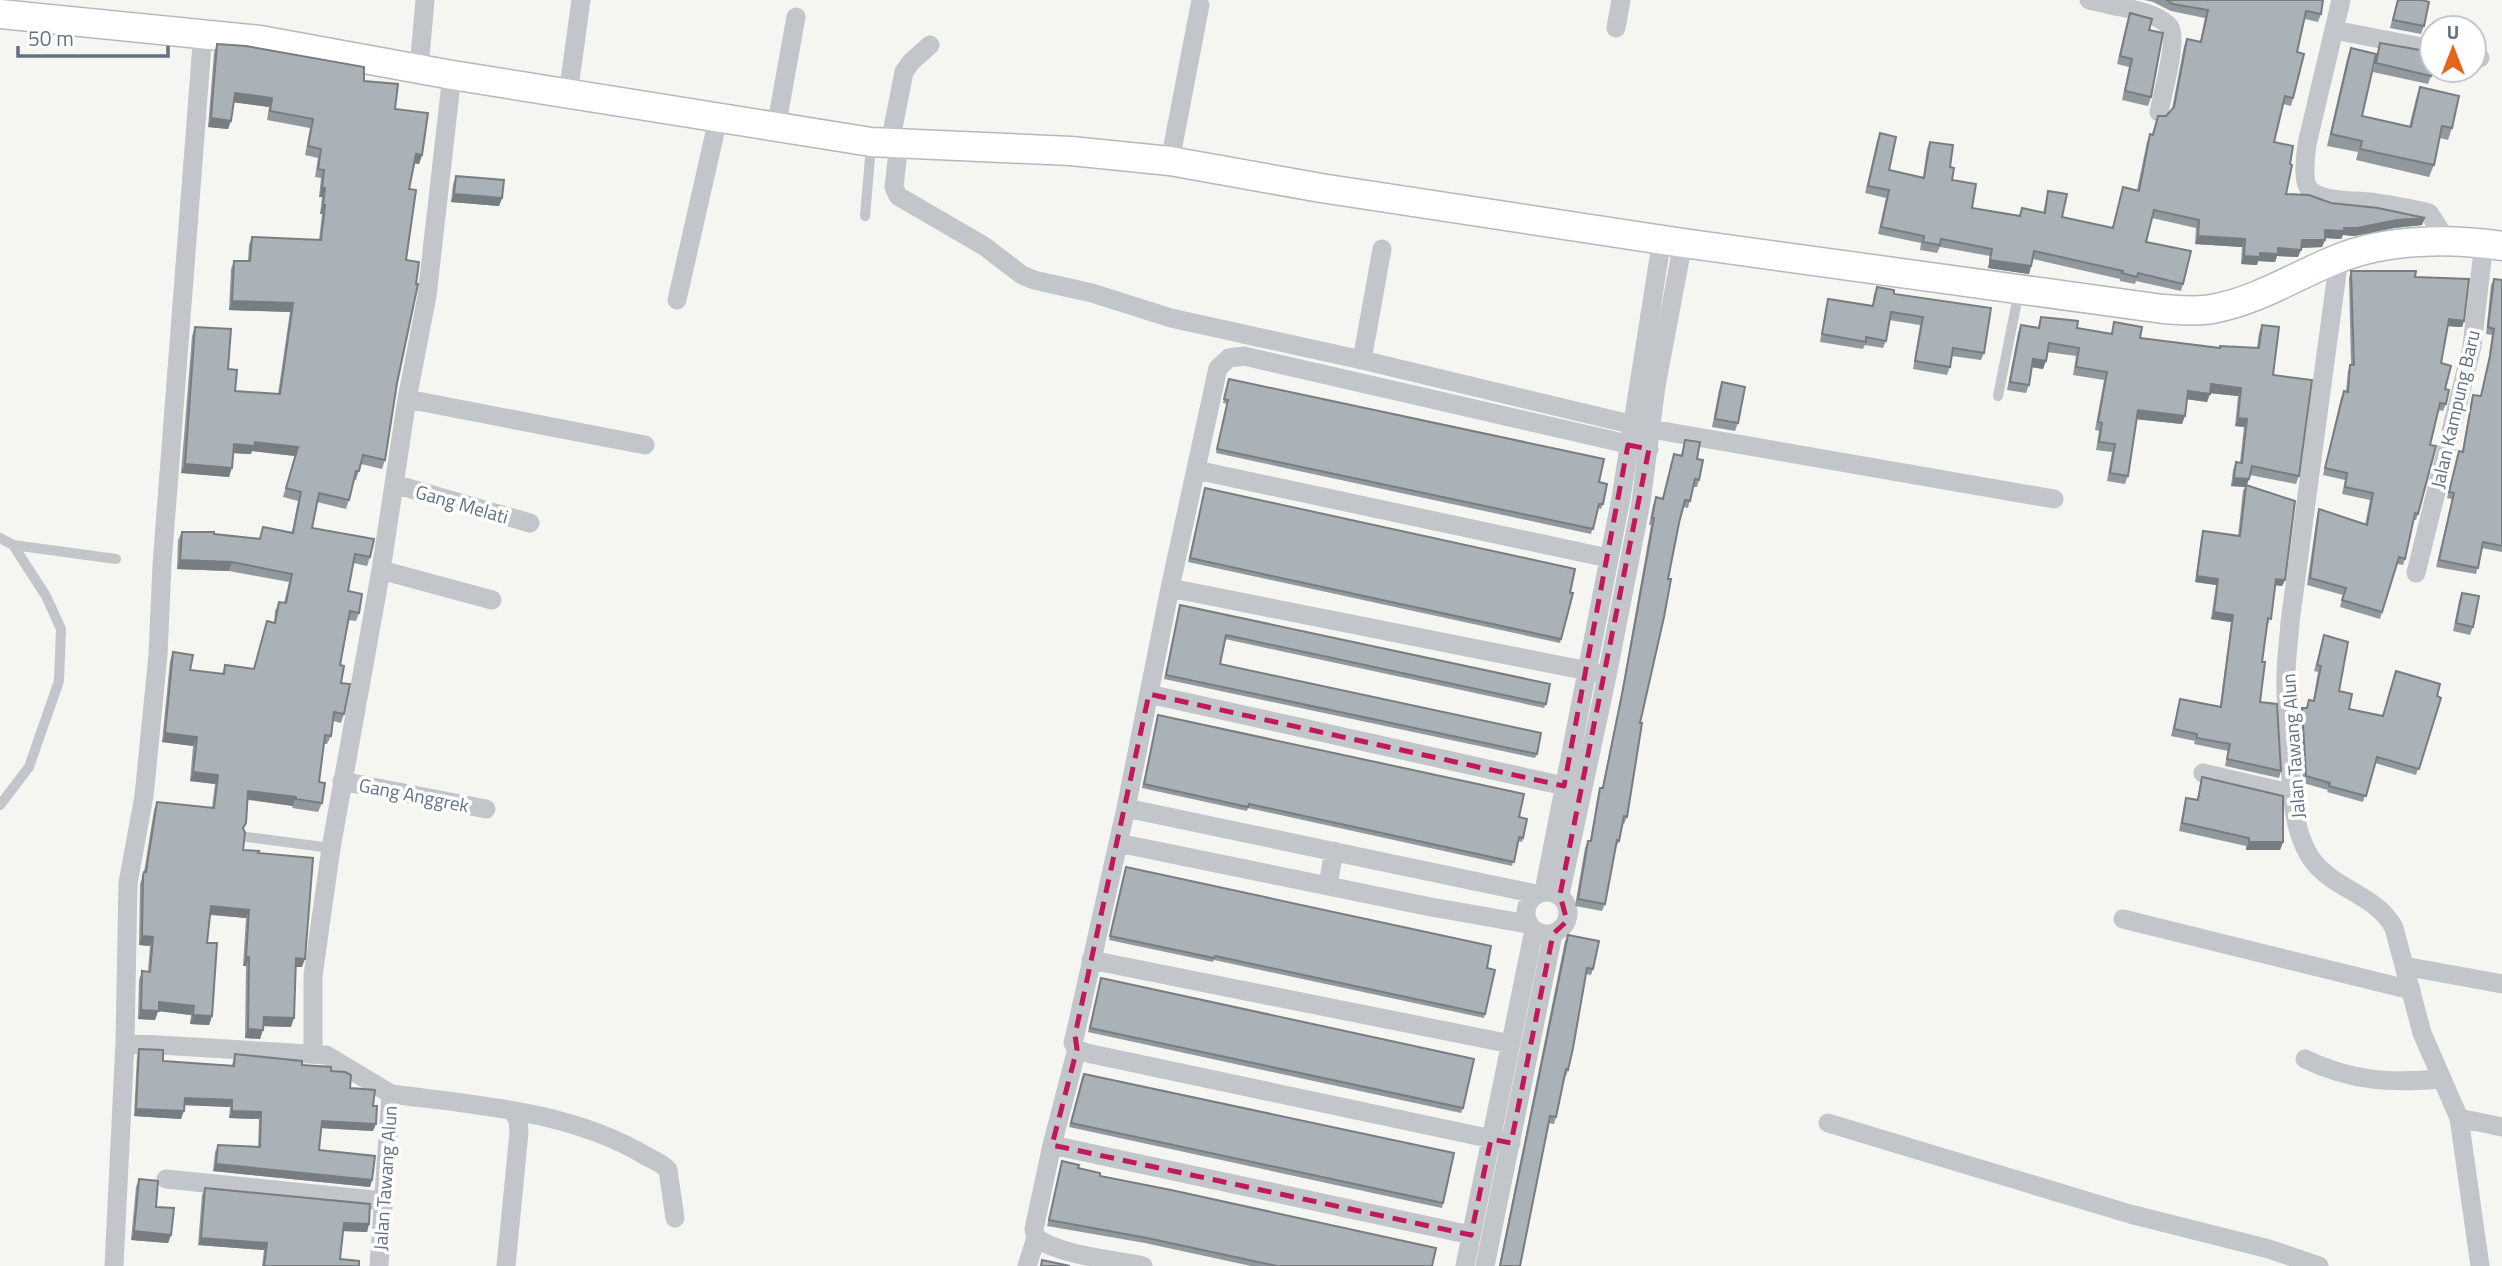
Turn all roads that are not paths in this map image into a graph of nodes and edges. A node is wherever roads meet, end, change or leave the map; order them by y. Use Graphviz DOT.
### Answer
graph roads {
  1 [pos="425,0"];
  2 [pos="581,0"];
  3 [pos="1621,0"];
  4 [pos="2341,0"];
  5 [pos="2101,1"];
  6 [pos="1200,5"];
  7 [pos="0,14"];
  8 [pos="796,17"];
  9 [pos="1616,28"];
  10 [pos="2334,30"];
  11 [pos="203,32"];
  12 [pos="930,45"];
  13 [pos="2418,46"];
  14 [pos="419,69"];
  15 [pos="452,75"];
  16 [pos="568,94"];
  17 [pos="2159,111"];
  18 [pos="718,118"];
  19 [pos="776,128"];
  20 [pos="886,143"];
  21 [pos="1170,161"];
  22 [pos="865,216"];
  23 [pos="1672,241"];
  24 [pos="2447,241"];
  25 [pos="2493,245"];
  26 [pos="1382,249"];
  27 [pos="2339,258"];
  28 [pos="2019,291"];
  29 [pos="677,300"];
  30 [pos="1362,360"];
  31 [pos="1647,385"];
  32 [pos="1998,396"];
  33 [pos="407,400"];
  34 [pos="1631,425"];
  35 [pos="1651,429"];
  36 [pos="645,445"];
  37 [pos="1628,445"];
  38 [pos="1649,449"];
  39 [pos="1196,470"];
  40 [pos="394,484"];
  41 [pos="2054,499"];
  42 [pos="530,523"];
  43 [pos="0,538"];
  44 [pos="13,545"];
  45 [pos="1608,558"];
  46 [pos="116,559"];
  47 [pos="381,570"];
  48 [pos="2416,573"];
  49 [pos="1170,588"];
  50 [pos="492,600"];
  51 [pos="1588,671"];
  52 [pos="1607,676"];
  53 [pos="1149,694"];
  54 [pos="2203,773"];
  55 [pos="342,781"];
  56 [pos="1564,786"];
  57 [pos="2293,794"];
  58 [pos="0,805"];
  59 [pos="1126,808"];
  60 [pos="486,809"];
  61 [pos="247,837"];
  62 [pos="1118,843"];
  63 [pos="331,848"];
  64 [pos="1334,851"];
  65 [pos="1328,885"];
  66 [pos="1547,894"];
  67 [pos="2123,919"];
  68 [pos="1538,929"];
  69 [pos="1091,960"];
  70 [pos="2404,966"];
  71 [pos="2502,984"];
  72 [pos="2411,990"];
  73 [pos="125,1043"];
  74 [pos="1511,1044"];
  75 [pos="1077,1049"];
  76 [pos="313,1053"];
  77 [pos="2305,1059"];
  78 [pos="2442,1079"];
  79 [pos="391,1094"];
  80 [pos="513,1112"];
  81 [pos="2459,1118"];
  82 [pos="1828,1123"];
  83 [pos="2502,1126"];
  84 [pos="1491,1139"];
  85 [pos="1511,1143"];
  86 [pos="1052,1145"];
  87 [pos="166,1179"];
  88 [pos="384,1200"];
  89 [pos="675,1217"];
  90 [pos="1471,1235"];
  91 [pos="1036,1238"];
  92 [pos="114,1266"];
  93 [pos="379,1266"];
  94 [pos="506,1266"];
  95 [pos="1027,1266"];
  96 [pos="1143,1266"];
  97 [pos="1465,1266"];
  98 [pos="1485,1266"];
  99 [pos="2319,1266"];
  100 [pos="2480,1266"];
  1 -- 14 [label="street"];
  2 -- 16 [label="street"];
  3 -- 9 [label="street"];
  4 -- 10 [label="street"];
  5 -- 17 [label="street"];
  6 -- 21 [label="street"];
  7 -- 11 [label="street"];
  8 -- 19 [label="street"];
  10 -- 13 [label="street"];
  10 -- 24 [label="street"];
  11 -- 14 [label="street"];
  11 -- 73 [label="street"];
  12 -- 20 [label="street"];
  14 -- 15 [label="street"];
  15 -- 16 [label="street"];
  15 -- 33 [label="street"];
  16 -- 18 [label="street"];
  18 -- 19 [label="street"];
  18 -- 29 [label="street"];
  19 -- 20 [label="street"];
  20 -- 21 [label="street"];
  20 -- 22 [label="lane"];
  20 -- 30 [label="street"];
  21 -- 23 [label="street"];
  23 -- 28 [label="street"];
  23 -- 31 [label="street"];
  24 -- 25 [label="street"];
  24 -- 27 [label="street"];
  25 -- 48 [label="street, Jalan Kampung Baru"];
  26 -- 30 [label="street"];
  27 -- 28 [label="street"];
  27 -- 57 [label="street, Jalan Tawang Alun"];
  28 -- 32 [label="lane"];
  30 -- 34 [label="street"];
  31 -- 34 [label="street"];
  31 -- 35 [label="street"];
  33 -- 36 [label="street"];
  33 -- 40 [label="street"];
  34 -- 35 [label="street"];
  34 -- 37 [label="street"];
  35 -- 38 [label="street"];
  35 -- 41 [label="street"];
  37 -- 38 [label="street"];
  37 -- 39 [label="street"];
  37 -- 45 [label="street"];
  38 -- 52 [label="street"];
  39 -- 45 [label="street"];
  39 -- 49 [label="street"];
  40 -- 42 [label="street, Gang Melati"];
  40 -- 47 [label="street"];
  43 -- 44 [label="lane"];
  44 -- 46 [label="lane"];
  44 -- 58 [label="lane"];
  45 -- 51 [label="street"];
  47 -- 50 [label="street"];
  47 -- 55 [label="street"];
  49 -- 51 [label="street"];
  49 -- 53 [label="street"];
  51 -- 52 [label="street"];
  51 -- 56 [label="street"];
  52 -- 66 [label="street"];
  53 -- 56 [label="street"];
  53 -- 59 [label="street"];
  54 -- 57 [label="street"];
  55 -- 60 [label="street, Gang Anggrek"];
  55 -- 63 [label="street"];
  56 -- 66 [label="street"];
  57 -- 70 [label="street, Jalan Tawang Alun"];
  59 -- 62 [label="street"];
  59 -- 64 [label="street"];
  61 -- 63 [label="lane"];
  62 -- 65 [label="street"];
  62 -- 69 [label="street"];
  63 -- 76 [label="street"];
  64 -- 65 [label="street"];
  64 -- 66 [label="street"];
  65 -- 68 [label="street"];
  66 -- 68 [label="street"];
  66 -- 68 [label="street"];
  67 -- 72 [label="street"];
  68 -- 74 [label="street"];
  68 -- 85 [label="street"];
  69 -- 74 [label="street"];
  69 -- 75 [label="street"];
  70 -- 71 [label="street"];
  70 -- 72 [label="street, Jalan Tawang Alun"];
  72 -- 78 [label="street, Jalan Tawang Alun"];
  73 -- 76 [label="street, Jalan Tawang Alun"];
  73 -- 92 [label="street"];
  74 -- 84 [label="street"];
  75 -- 84 [label="street"];
  75 -- 86 [label="street"];
  76 -- 79 [label="street, Jalan Tawang Alun"];
  77 -- 78 [label="street"];
  78 -- 81 [label="street, Jalan Tawang Alun"];
  79 -- 80 [label="street"];
  79 -- 88 [label="street, Jalan Tawang Alun"];
  80 -- 89 [label="street"];
  80 -- 94 [label="street"];
  81 -- 83 [label="street"];
  81 -- 100 [label="street, Jalan Tawang Alun"];
  82 -- 99 [label="street"];
  84 -- 85 [label="street"];
  84 -- 90 [label="street"];
  85 -- 98 [label="street"];
  86 -- 90 [label="street"];
  86 -- 91 [label="street"];
  87 -- 88 [label="street"];
  88 -- 93 [label="street, Jalan Tawang Alun"];
  90 -- 97 [label="street"];
  91 -- 95 [label="street"];
  91 -- 96 [label="street"];
}
